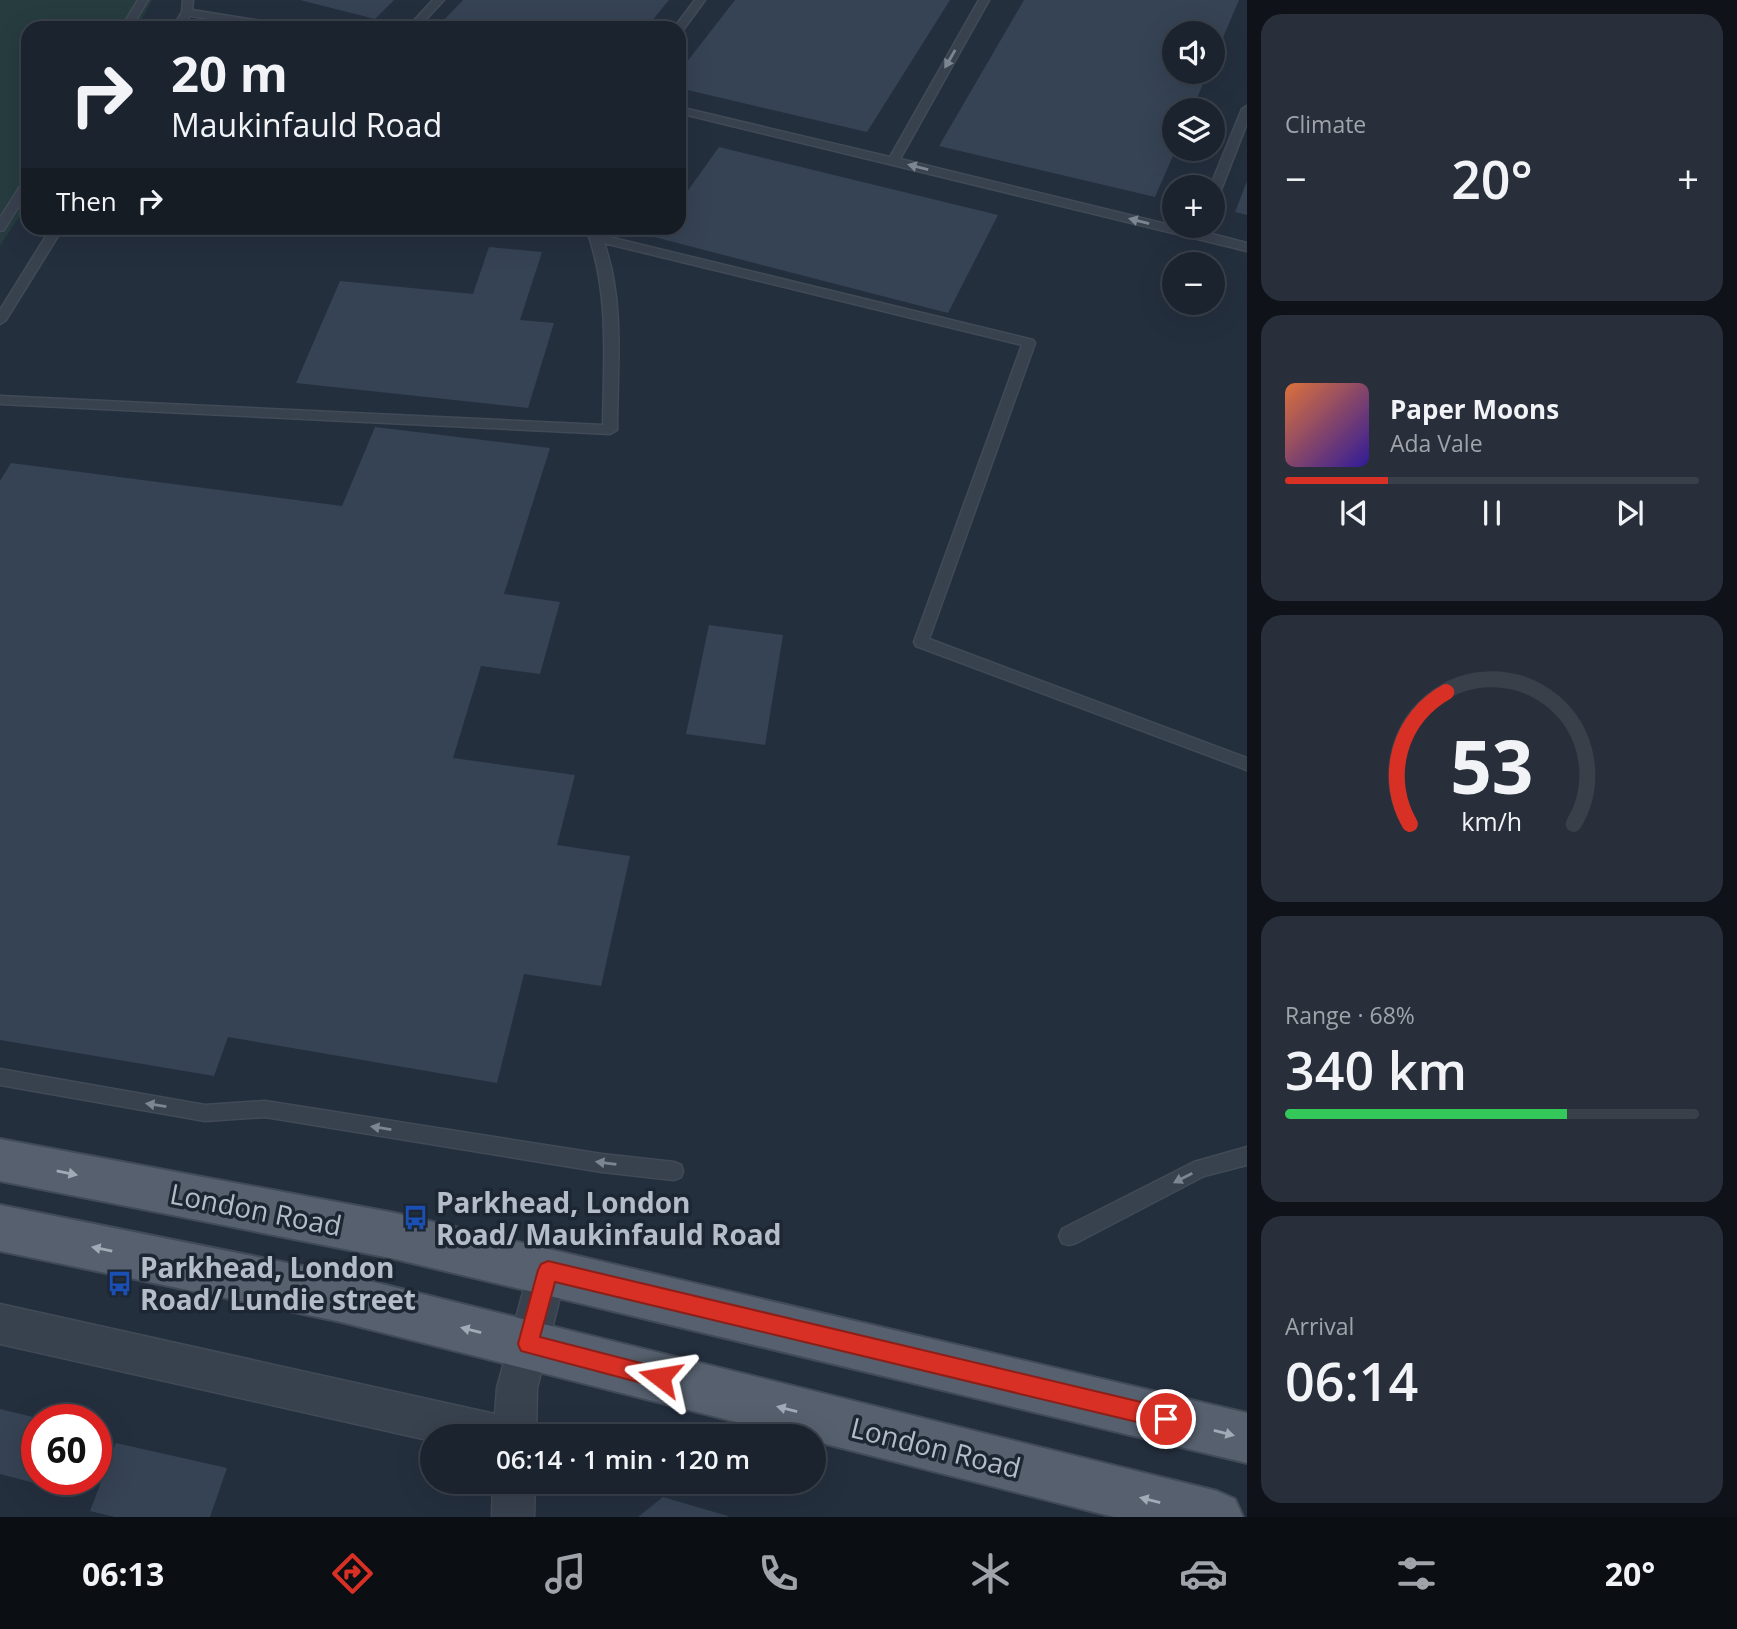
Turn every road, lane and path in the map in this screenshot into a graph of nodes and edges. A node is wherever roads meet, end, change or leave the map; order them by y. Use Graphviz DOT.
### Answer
graph roads {
  1 [pos="144,0"];
  2 [pos="439,0"];
  3 [pos="700,0"];
  4 [pos="984,0"];
  5 [pos="188,6"];
  6 [pos="130,21"];
  7 [pos="255,21"];
  8 [pos="419,21"];
  9 [pos="684,21"];
  10 [pos="1247,109"];
  11 [pos="686,112"];
  12 [pos="893,161"];
  13 [pos="1221,175"];
  14 [pos="21,193"];
  15 [pos="1162,222"];
  16 [pos="0,227"];
  17 [pos="53,235"];
  18 [pos="594,235"];
  19 [pos="602,235"];
  20 [pos="1221,238"];
  21 [pos="1247,247"];
  22 [pos="0,320"];
  23 [pos="0,400"];
  24 [pos="1247,764"];
  25 [pos="0,1077"];
  26 [pos="1247,1156"];
  27 [pos="0,1160"];
  28 [pos="674,1171"];
  29 [pos="0,1228"];
  30 [pos="1069,1236"];
  31 [pos="548,1270"];
  32 [pos="0,1324"];
  33 [pos="528,1344"];
  34 [pos="448,1424"];
  35 [pos="516,1424"];
  36 [pos="1247,1438"];
  37 [pos="514,1494"];
  38 [pos="513,1517"];
  39 [pos="1217,1517"];
  1 -- 6 [label="lane"];
  2 -- 8 [label="lane"];
  3 -- 9 [label="lane"];
  4 -- 12 [label="lane, one-way"];
  5 -- 7 [label="lane"];
  10 -- 13 [label="lane"];
  11 -- 12 [label="lane"];
  15 -- 12 [label="lane, one-way"];
  14 -- 16 [label="lane"];
  17 -- 22 [label="lane"];
  18 -- 23 [label="lane"];
  19 -- 24 [label="lane"];
  20 -- 21 [label="lane"];
  28 -- 25 [label="lane, one-way"];
  26 -- 30 [label="lane, one-way"];
  27 -- 31 [label="main road, London Road, one-way"];
  33 -- 29 [label="main road, London Road, one-way"];
  31 -- 33 [label="street"];
  31 -- 36 [label="main road, London Road, one-way"];
  32 -- 34 [label="street"];
  33 -- 35 [label="street"];
  39 -- 33 [label="main road, London Road, one-way"];
  37 -- 38 [label="street"];
}
